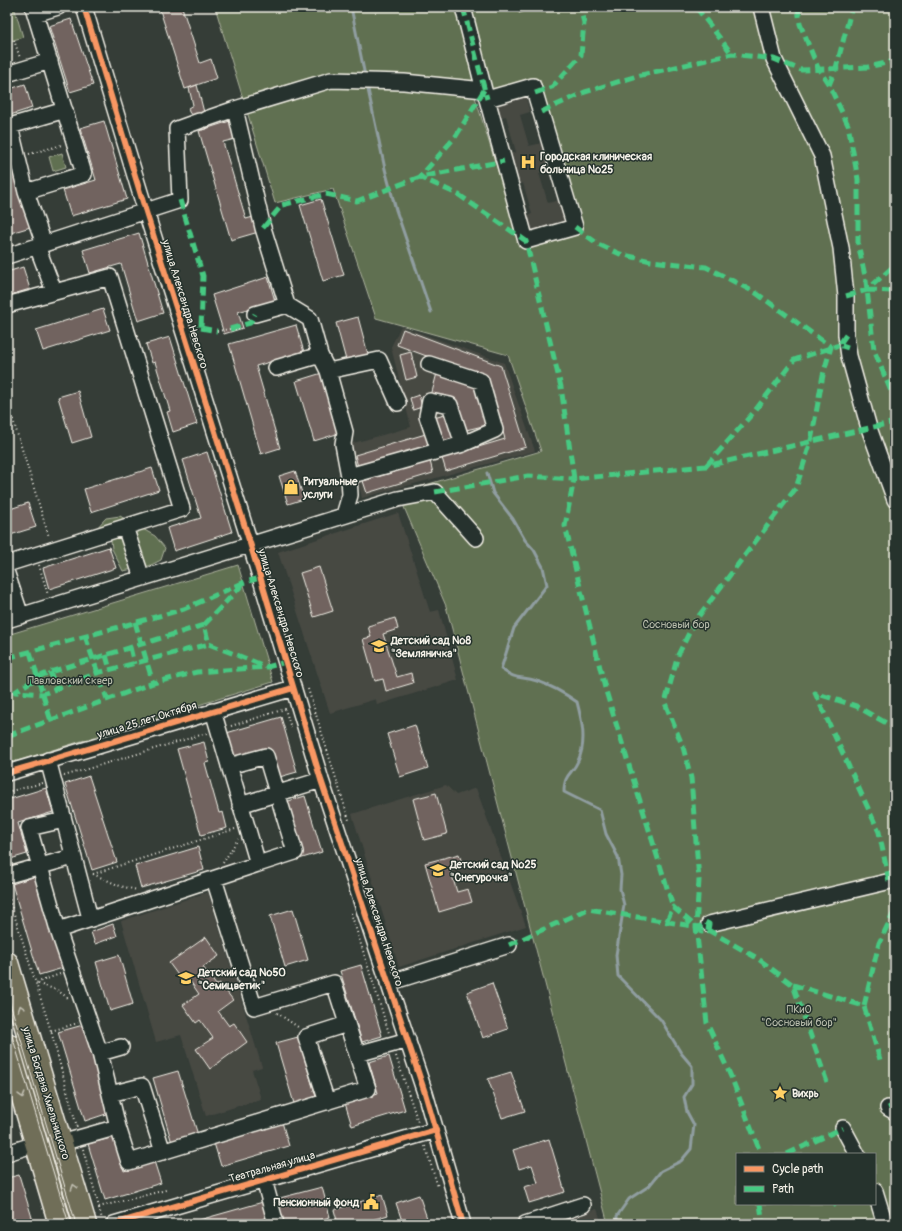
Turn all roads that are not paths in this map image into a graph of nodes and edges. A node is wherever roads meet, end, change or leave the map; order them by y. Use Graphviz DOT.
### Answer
graph roads {
  1 [pos="58,7"];
  2 [pos="84,7"];
  3 [pos="462,7"];
  4 [pos="761,7"];
  5 [pos="34,10"];
  6 [pos="50,61"];
  7 [pos="7,74"];
  8 [pos="486,94"];
  9 [pos="235,109"];
  10 [pos="65,110"];
  11 [pos="12,159"];
  12 [pos="26,192"];
  13 [pos="146,212"];
  14 [pos="40,245"];
  15 [pos="7,256"];
  16 [pos="54,291"];
  17 [pos="7,305"];
  18 [pos="286,305"];
  19 [pos="255,314"];
  20 [pos="320,355"];
  21 [pos="429,364"];
  22 [pos="276,368"];
  23 [pos="328,371"];
  24 [pos="398,403"];
  25 [pos="464,444"];
  26 [pos="439,451"];
  27 [pos="349,476"];
  28 [pos="895,500"];
  29 [pos="344,515"];
  30 [pos="125,527"];
  31 [pos="476,538"];
  32 [pos="250,543"];
  33 [pos="7,564"];
  34 [pos="7,574"];
  35 [pos="142,578"];
  36 [pos="14,618"];
  37 [pos="293,688"];
  38 [pos="213,711"];
  39 [pos="48,760"];
  40 [pos="229,766"];
  41 [pos="7,773"];
  42 [pos="321,780"];
  43 [pos="277,793"];
  44 [pos="240,804"];
  45 [pos="64,820"];
  46 [pos="73,857"];
  47 [pos="258,864"];
  48 [pos="40,866"];
  49 [pos="12,874"];
  50 [pos="214,879"];
  51 [pos="895,880"];
  52 [pos="90,918"];
  53 [pos="709,924"];
  54 [pos="58,930"];
  55 [pos="509,945"];
  56 [pos="7,963"];
  57 [pos="388,983"];
  58 [pos="347,1024"];
  59 [pos="408,1040"];
  60 [pos="7,1044"];
  61 [pos="121,1047"];
  62 [pos="100,1053"];
  63 [pos="357,1054"];
  64 [pos="110,1094"];
  65 [pos="327,1102"];
  66 [pos="118,1127"];
  67 [pos="843,1128"];
  68 [pos="436,1130"];
  69 [pos="70,1140"];
  70 [pos="36,1144"];
  71 [pos="163,1152"];
  72 [pos="7,1153"];
  73 [pos="856,1153"];
  74 [pos="264,1180"];
  75 [pos="876,1194"];
  76 [pos="583,1206"];
  77 [pos="92,1216"];
  78 [pos="60,1224"];
  79 [pos="114,1224"];
  80 [pos="276,1224"];
  81 [pos="464,1224"];
  82 [pos="525,1224"];
  83 [pos="885,1224"];
  1 -- 5 [label="street"];
  2 -- 13 [label="street, улица Александра Невского"];
  3 -- 8 [label="street"];
  4 -- 28 [label="street"];
  5 -- 6 [label="street"];
  6 -- 7 [label="street"];
  6 -- 10 [label="street"];
  8 -- 8 [label="street"];
  8 -- 9 [label="street"];
  9 -- 13 [label="street"];
  9 -- 18 [label="street"];
  10 -- 11 [label="street"];
  10 -- 12 [label="street"];
  11 -- 12 [label="street"];
  12 -- 14 [label="street"];
  13 -- 14 [label="street"];
  13 -- 32 [label="street, улица Александра Невского"];
  14 -- 15 [label="street"];
  14 -- 16 [label="street"];
  16 -- 17 [label="street"];
  16 -- 30 [label="street"];
  18 -- 19 [label="street"];
  18 -- 20 [label="street"];
  20 -- 22 [label="street"];
  20 -- 23 [label="street"];
  21 -- 25 [label="street"];
  23 -- 24 [label="street"];
  23 -- 27 [label="street"];
  25 -- 26 [label="street"];
  25 -- 26 [label="street"];
  26 -- 27 [label="street"];
  27 -- 29 [label="street"];
  29 -- 31 [label="street"];
  29 -- 32 [label="street"];
  30 -- 33 [label="street"];
  30 -- 35 [label="street"];
  32 -- 35 [label="street"];
  32 -- 37 [label="street, улица Александра Невского"];
  34 -- 36 [label="street"];
  35 -- 36 [label="street"];
  37 -- 38 [label="street, улица 25 лет Октября"];
  37 -- 42 [label="street, улица Александра Невского"];
  38 -- 39 [label="street, улица 25 лет Октября"];
  38 -- 40 [label="street"];
  39 -- 41 [label="street, улица 25 лет Октября"];
  39 -- 45 [label="street"];
  40 -- 43 [label="street"];
  40 -- 44 [label="street"];
  42 -- 43 [label="street"];
  42 -- 57 [label="street, улица Александра Невского"];
  43 -- 44 [label="street"];
  43 -- 47 [label="street"];
  44 -- 47 [label="street"];
  45 -- 46 [label="street"];
  45 -- 48 [label="street"];
  46 -- 48 [label="street"];
  46 -- 52 [label="street"];
  47 -- 50 [label="street"];
  48 -- 49 [label="street"];
  48 -- 54 [label="street"];
  50 -- 52 [label="street"];
  50 -- 58 [label="street"];
  51 -- 53 [label="street"];
  52 -- 54 [label="street"];
  54 -- 62 [label="street"];
  55 -- 57 [label="street"];
  69 -- 56 [label="highway, улица Богдана Хмельницкого, one-way"];
  57 -- 59 [label="street, улица Александра Невского"];
  58 -- 63 [label="street"];
  58 -- 65 [label="street"];
  59 -- 63 [label="street"];
  59 -- 68 [label="street, улица Александра Невского"];
  60 -- 70 [label="highway, улица Богдана Хмельницкого, one-way"];
  61 -- 62 [label="street"];
  62 -- 64 [label="street"];
  63 -- 65 [label="street"];
  64 -- 66 [label="street"];
  64 -- 71 [label="street"];
  65 -- 71 [label="street"];
  66 -- 69 [label="street"];
  66 -- 71 [label="street"];
  67 -- 73 [label="street"];
  68 -- 74 [label="street, Театральная улица"];
  68 -- 81 [label="street, улица Александра Невского"];
  77 -- 69 [label="highway, улица Богдана Хмельницкого, one-way"];
  70 -- 72 [label="street"];
  70 -- 78 [label="highway, улица Богдана Хмельницкого"];
  74 -- 79 [label="street, Театральная улица"];
  74 -- 80 [label="street"];
  75 -- 83 [label="street"];
  76 -- 82 [label="street"];
}
